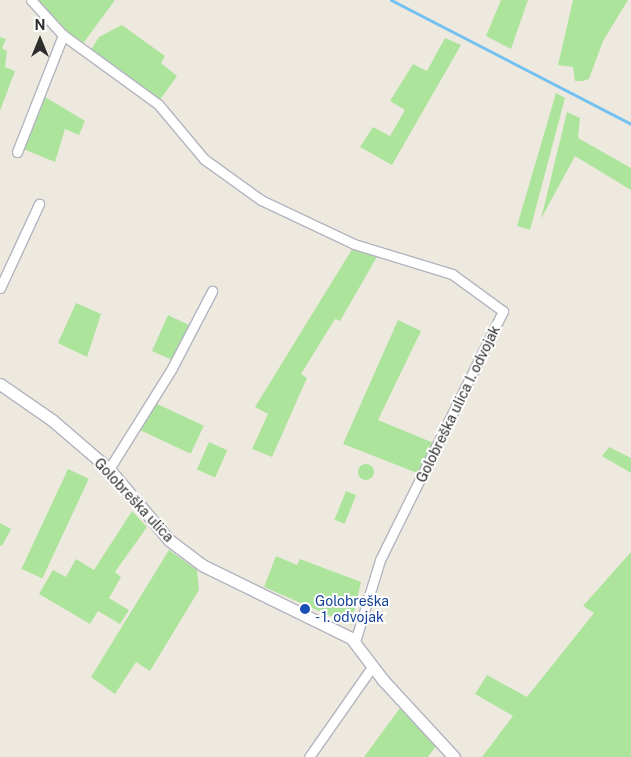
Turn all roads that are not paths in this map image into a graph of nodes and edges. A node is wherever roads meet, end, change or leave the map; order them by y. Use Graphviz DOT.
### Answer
graph roads {
  1 [pos="31,0"];
  2 [pos="63,35"];
  3 [pos="17,152"];
  4 [pos="39,204"];
  5 [pos="0,288"];
  6 [pos="212,291"];
  7 [pos="0,384"];
  8 [pos="109,469"];
  9 [pos="355,642"];
  10 [pos="372,667"];
  11 [pos="309,757"];
  12 [pos="454,757"];
  1 -- 2 [label="street, Golobreška ulica I. odvojak"];
  2 -- 3 [label="street"];
  2 -- 9 [label="street, Golobreška ulica I. odvojak"];
  4 -- 5 [label="street"];
  6 -- 8 [label="street"];
  7 -- 8 [label="street, Golobreška ulica"];
  8 -- 9 [label="street, Golobreška ulica"];
  9 -- 10 [label="street, Golobreška ulica"];
  10 -- 11 [label="street"];
  10 -- 12 [label="street, Golobreška ulica"];
}
